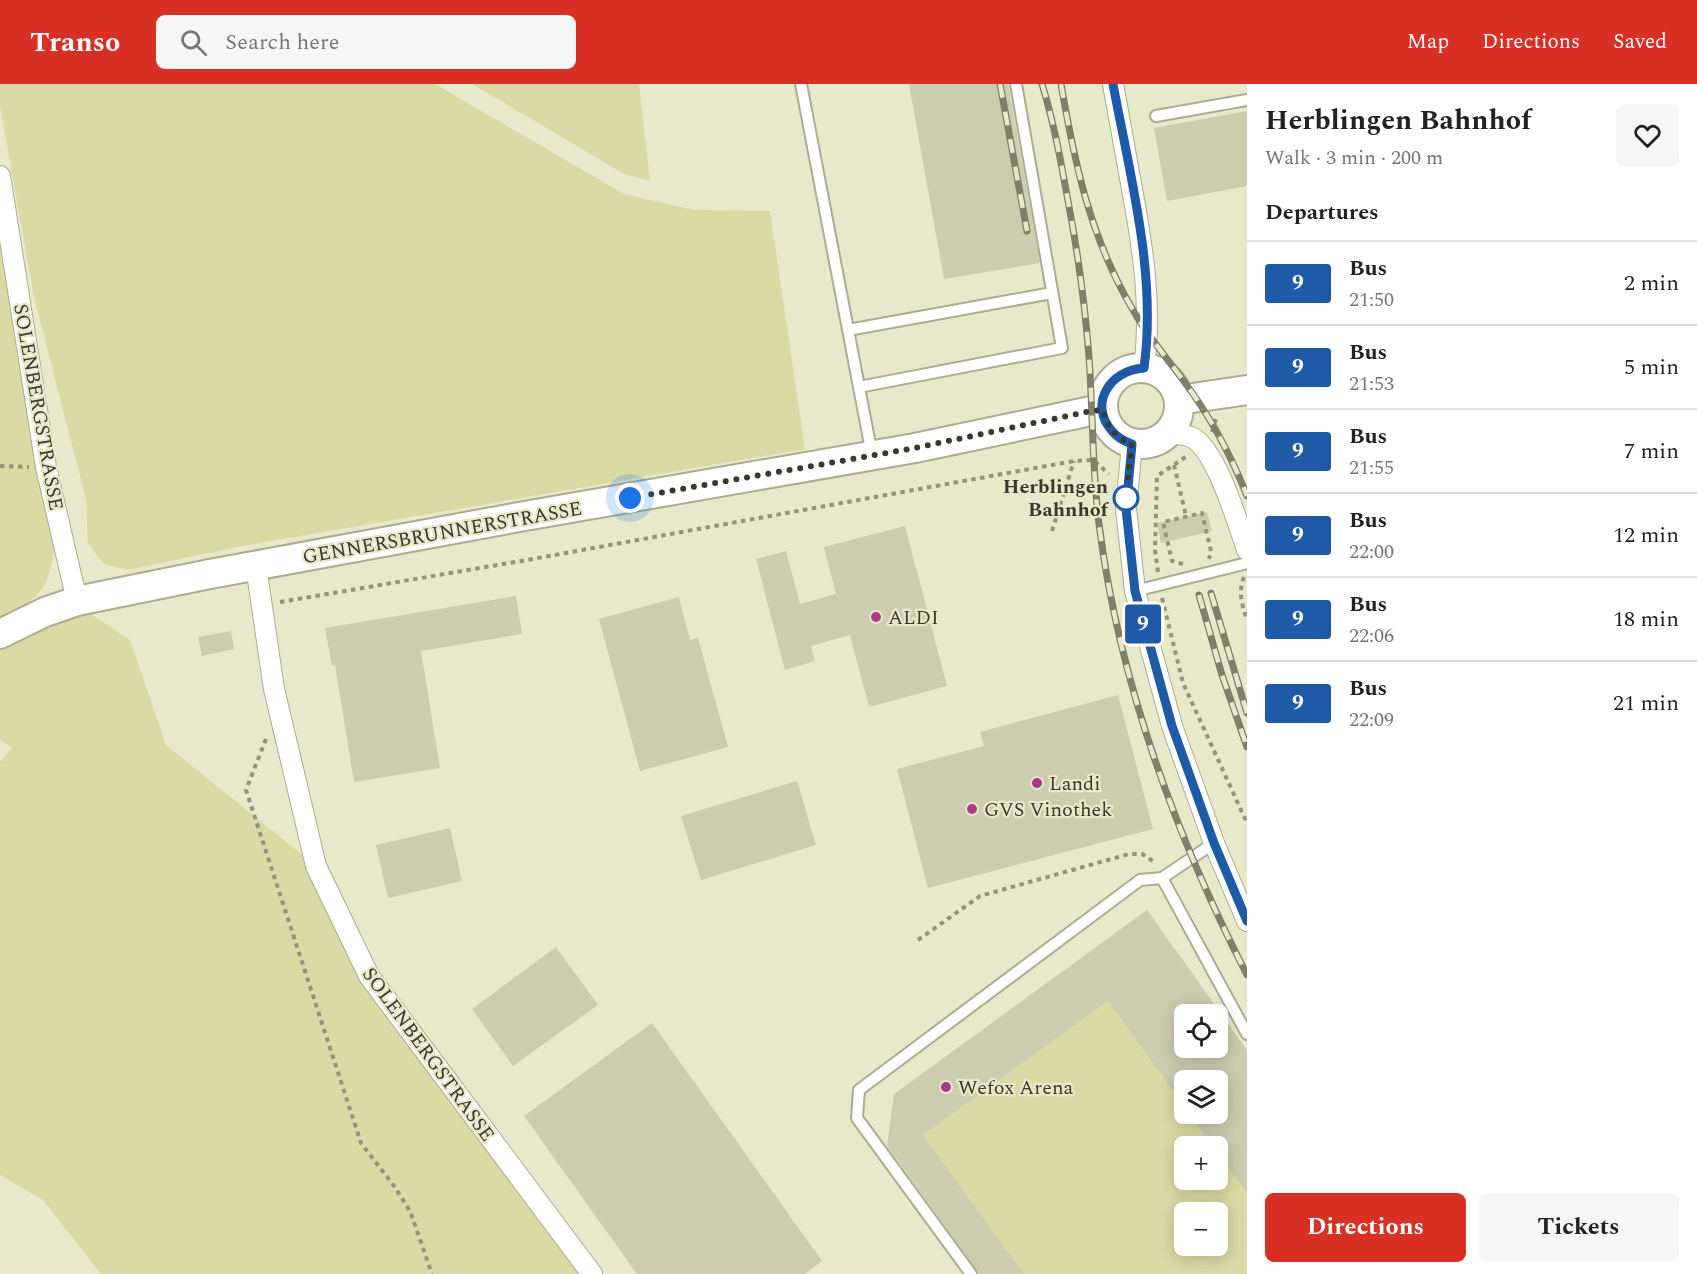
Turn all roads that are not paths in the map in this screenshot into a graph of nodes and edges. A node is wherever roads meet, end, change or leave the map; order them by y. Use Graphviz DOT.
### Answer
graph roads {
  1 [pos="801,84"];
  2 [pos="1016,84"];
  3 [pos="1113,84"];
  4 [pos="1247,100"];
  5 [pos="1156,116"];
  6 [pos="0,176"];
  7 [pos="1052,293"];
  8 [pos="848,330"];
  9 [pos="1144,368"];
  10 [pos="859,387"];
  11 [pos="1247,390"];
  12 [pos="1179,400"];
  13 [pos="1103,410"];
  14 [pos="1168,433"];
  15 [pos="1132,444"];
  16 [pos="872,456"];
  17 [pos="1247,550"];
  18 [pos="1247,563"];
  19 [pos="256,566"];
  20 [pos="1135,591"];
  21 [pos="77,601"];
  22 [pos="0,634"];
  23 [pos="1214,843"];
  24 [pos="1162,878"];
  25 [pos="1247,921"];
  26 [pos="1247,1034"];
  27 [pos="592,1274"];
  28 [pos="971,1274"];
  1 -- 8 [label="lane"];
  2 -- 7 [label="lane"];
  3 -- 9 [label="street"];
  4 -- 5 [label="lane"];
  6 -- 21 [label="street, SOLENBERGSTRASSE"];
  7 -- 8 [label="lane"];
  7 -- 10 [label="lane"];
  8 -- 10 [label="lane"];
  9 -- 12 [label="street"];
  9 -- 13 [label="street"];
  10 -- 16 [label="lane"];
  11 -- 12 [label="street"];
  12 -- 14 [label="street"];
  13 -- 15 [label="street"];
  13 -- 16 [label="street, GENNERSBRUNNERSTRASSE"];
  14 -- 15 [label="street"];
  14 -- 17 [label="street"];
  15 -- 20 [label="street"];
  16 -- 19 [label="street, GENNERSBRUNNERSTRASSE"];
  18 -- 20 [label="lane"];
  19 -- 21 [label="street, GENNERSBRUNNERSTRASSE"];
  19 -- 27 [label="street, SOLENBERGSTRASSE"];
  20 -- 23 [label="street"];
  21 -- 22 [label="street, GENNERSBRUNNERSTRASSE"];
  23 -- 24 [label="lane"];
  23 -- 25 [label="street"];
  24 -- 26 [label="lane"];
  24 -- 28 [label="lane"];
}
